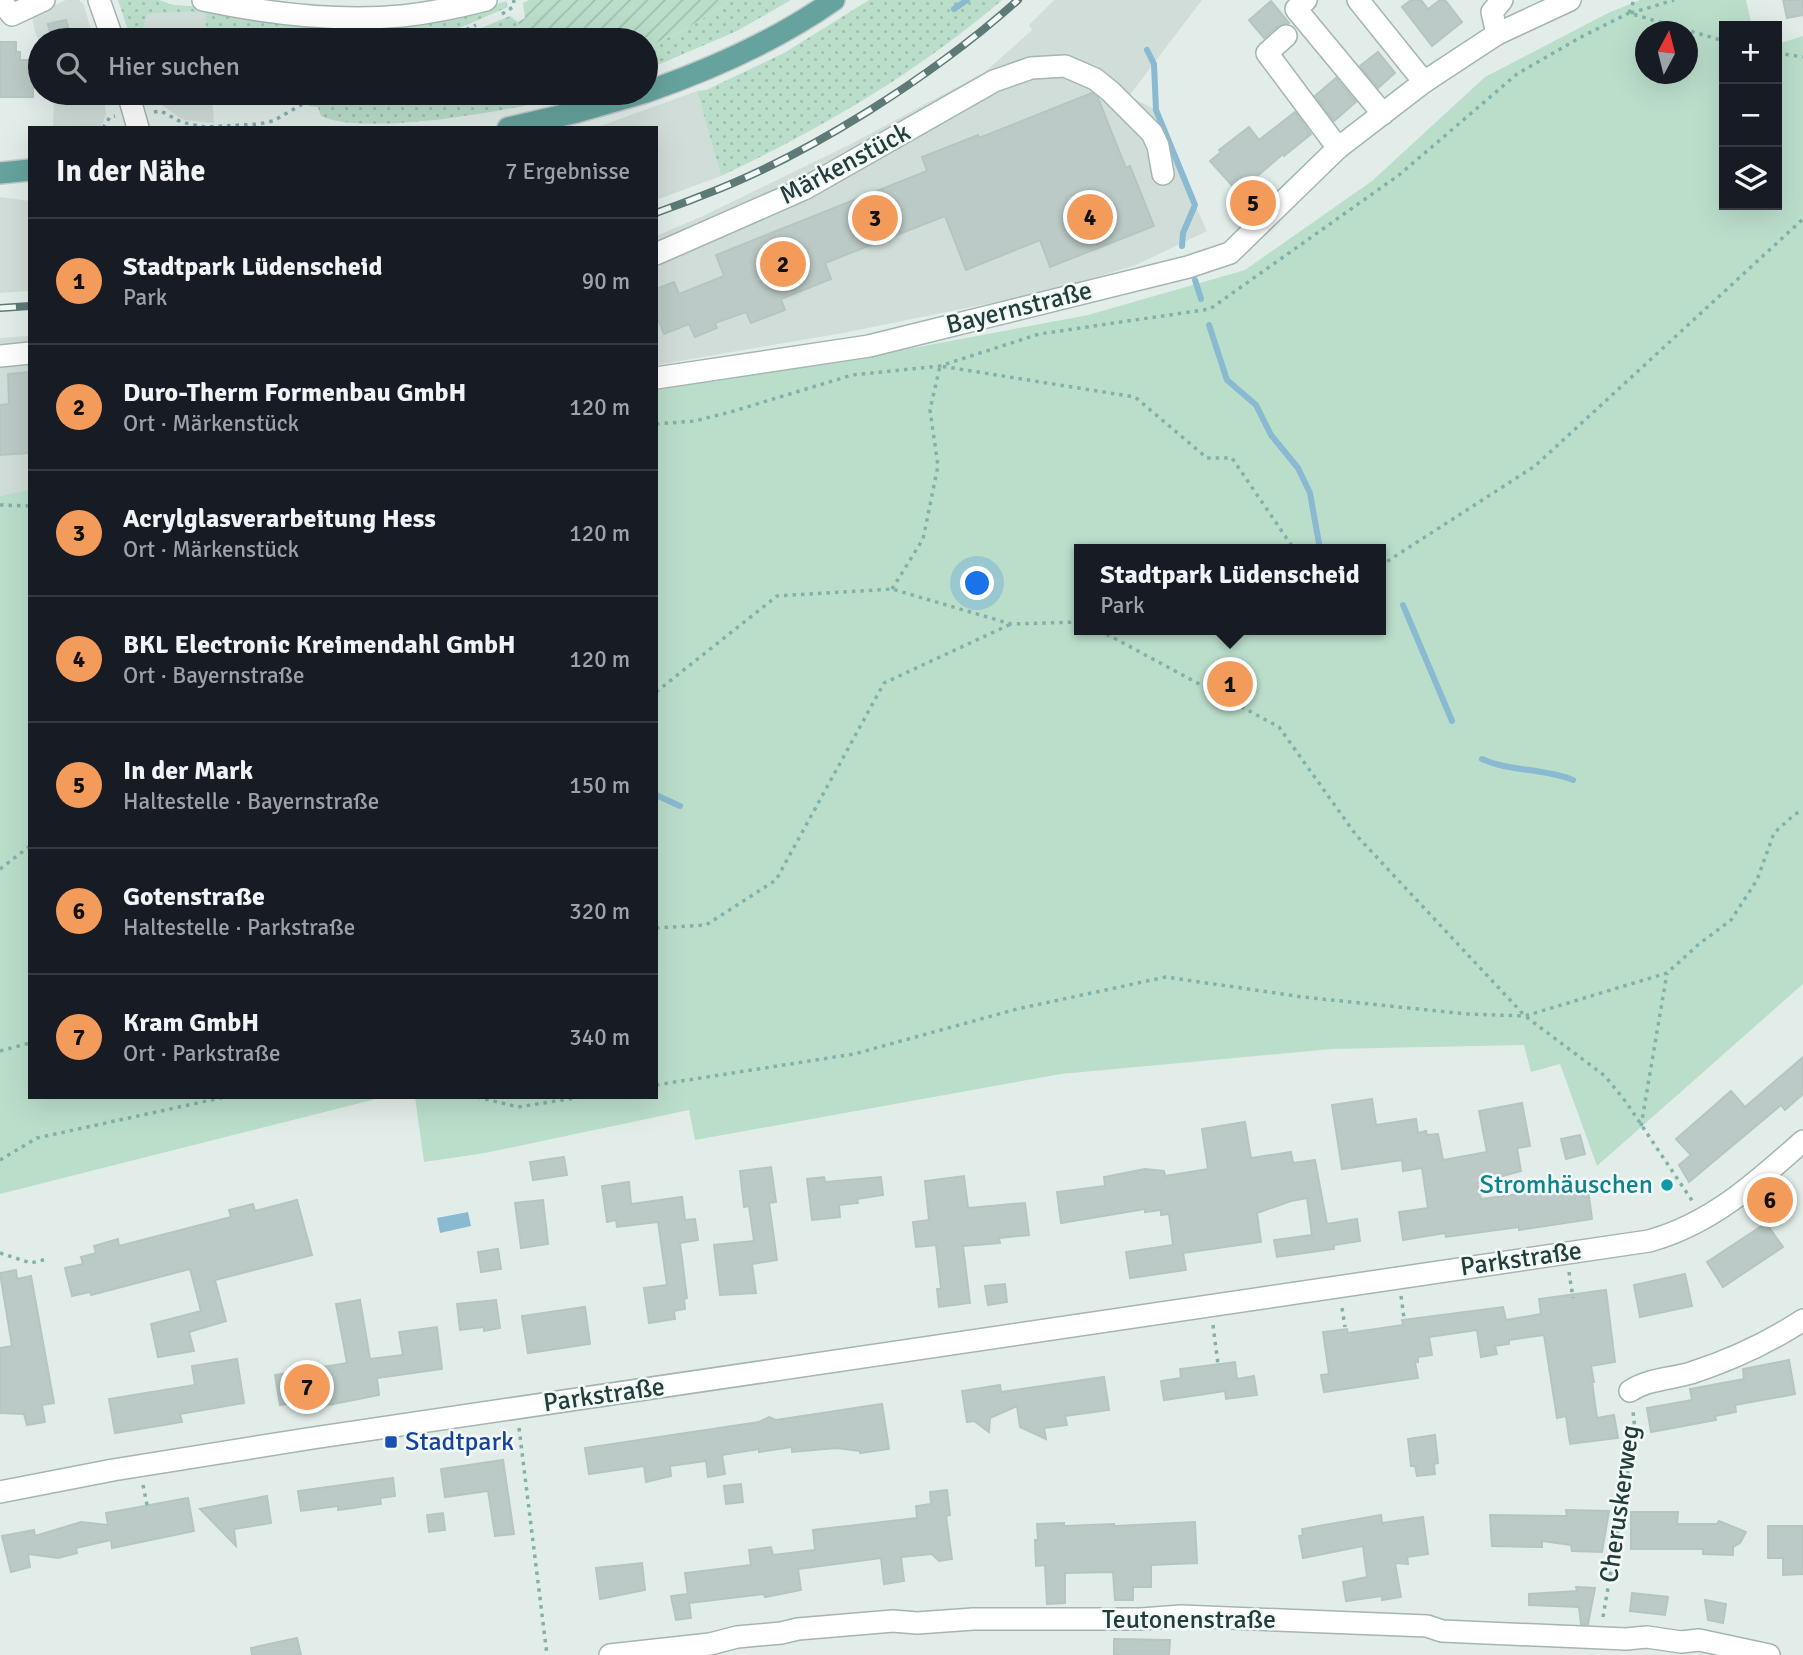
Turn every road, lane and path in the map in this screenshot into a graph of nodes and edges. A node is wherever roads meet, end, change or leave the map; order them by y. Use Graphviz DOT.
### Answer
graph roads {
  1 [pos="0,0"];
  2 [pos="44,0"];
  3 [pos="100,0"];
  4 [pos="203,0"];
  5 [pos="486,0"];
  6 [pos="834,0"];
  7 [pos="1307,0"];
  8 [pos="1358,0"];
  9 [pos="1502,0"];
  10 [pos="1570,0"];
  11 [pos="1634,0"];
  12 [pos="1674,0"];
  13 [pos="109,28"];
  14 [pos="1497,34"];
  15 [pos="1286,36"];
  16 [pos="1782,54"];
  17 [pos="1803,57"];
  18 [pos="1424,82"];
  19 [pos="658,87"];
  20 [pos="306,105"];
  21 [pos="603,105"];
  22 [pos="1383,114"];
  23 [pos="136,121"];
  24 [pos="199,126"];
  25 [pos="222,126"];
  26 [pos="518,126"];
  27 [pos="1338,148"];
  28 [pos="28,170"];
  29 [pos="0,173"];
  30 [pos="1164,174"];
  31 [pos="1803,219"];
  32 [pos="658,253"];
  33 [pos="28,353"];
  34 [pos="0,356"];
  35 [pos="658,378"];
  36 [pos="0,505"];
  37 [pos="28,506"];
  38 [pos="1291,544"];
  39 [pos="1386,563"];
  40 [pos="891,589"];
  41 [pos="1074,622"];
  42 [pos="1011,624"];
  43 [pos="1108,635"];
  44 [pos="658,690"];
  45 [pos="1803,811"];
  46 [pos="28,848"];
  47 [pos="0,869"];
  48 [pos="658,928"];
  49 [pos="1667,974"];
  50 [pos="1525,1016"];
  51 [pos="28,1044"];
  52 [pos="0,1051"];
  53 [pos="658,1085"];
  54 [pos="216,1099"];
  55 [pos="485,1099"];
  56 [pos="568,1099"];
  57 [pos="1641,1126"];
  58 [pos="1803,1141"];
  59 [pos="0,1160"];
  60 [pos="1704,1219"];
  61 [pos="0,1253"];
  62 [pos="47,1259"];
  63 [pos="1402,1302"];
  64 [pos="1210,1306"];
  65 [pos="1342,1311"];
  66 [pos="1404,1318"];
  67 [pos="1803,1320"];
  68 [pos="1345,1327"];
  69 [pos="1218,1364"];
  70 [pos="1630,1391"];
  71 [pos="517,1408"];
  72 [pos="0,1492"];
  73 [pos="1599,1637"];
  74 [pos="547,1655"];
  75 [pos="610,1655"];
  76 [pos="1769,1655"];
  1 -- 2 [label="street"];
  3 -- 13 [label="street"];
  4 -- 5 [label="street"];
  6 -- 19 [label="main road"];
  7 -- 22 [label="street"];
  8 -- 18 [label="street"];
  9 -- 14 [label="street"];
  10 -- 14 [label="street, Bayernstraße"];
  11 -- 12 [label="path"];
  14 -- 18 [label="street, Bayernstraße"];
  15 -- 27 [label="street"];
  16 -- 17 [label="path"];
  18 -- 22 [label="street, Bayernstraße"];
  20 -- 25 [label="path"];
  21 -- 26 [label="main road"];
  22 -- 27 [label="street, Bayernstraße"];
  23 -- 24 [label="path"];
  27 -- 35 [label="street, Bayernstraße"];
  28 -- 29 [label="main road"];
  30 -- 32 [label="street, Märkenstück"];
  31 -- 39 [label="path"];
  33 -- 34 [label="street"];
  36 -- 37 [label="path"];
  38 -- 40 [label="path"];
  40 -- 42 [label="path"];
  40 -- 44 [label="path"];
  41 -- 42 [label="path"];
  42 -- 48 [label="path"];
  43 -- 50 [label="path"];
  45 -- 49 [label="path"];
  46 -- 47 [label="path"];
  49 -- 50 [label="path"];
  49 -- 57 [label="path"];
  50 -- 53 [label="path"];
  50 -- 57 [label="path"];
  51 -- 52 [label="path"];
  54 -- 59 [label="path"];
  55 -- 56 [label="path"];
  57 -- 60 [label="path"];
  58 -- 60 [label="street, Parkstraße"];
  60 -- 64 [label="street, Parkstraße"];
  61 -- 62 [label="path"];
  63 -- 66 [label="path"];
  64 -- 69 [label="path"];
  64 -- 71 [label="street, Parkstraße"];
  65 -- 68 [label="path"];
  67 -- 70 [label="street, Cheruskerweg"];
  70 -- 73 [label="path, Cheruskerweg"];
  71 -- 72 [label="street, Parkstraße"];
  71 -- 74 [label="path"];
  73 -- 75 [label="street, Teutonenstraße"];
  73 -- 76 [label="street, Teutonenstraße"];
}
